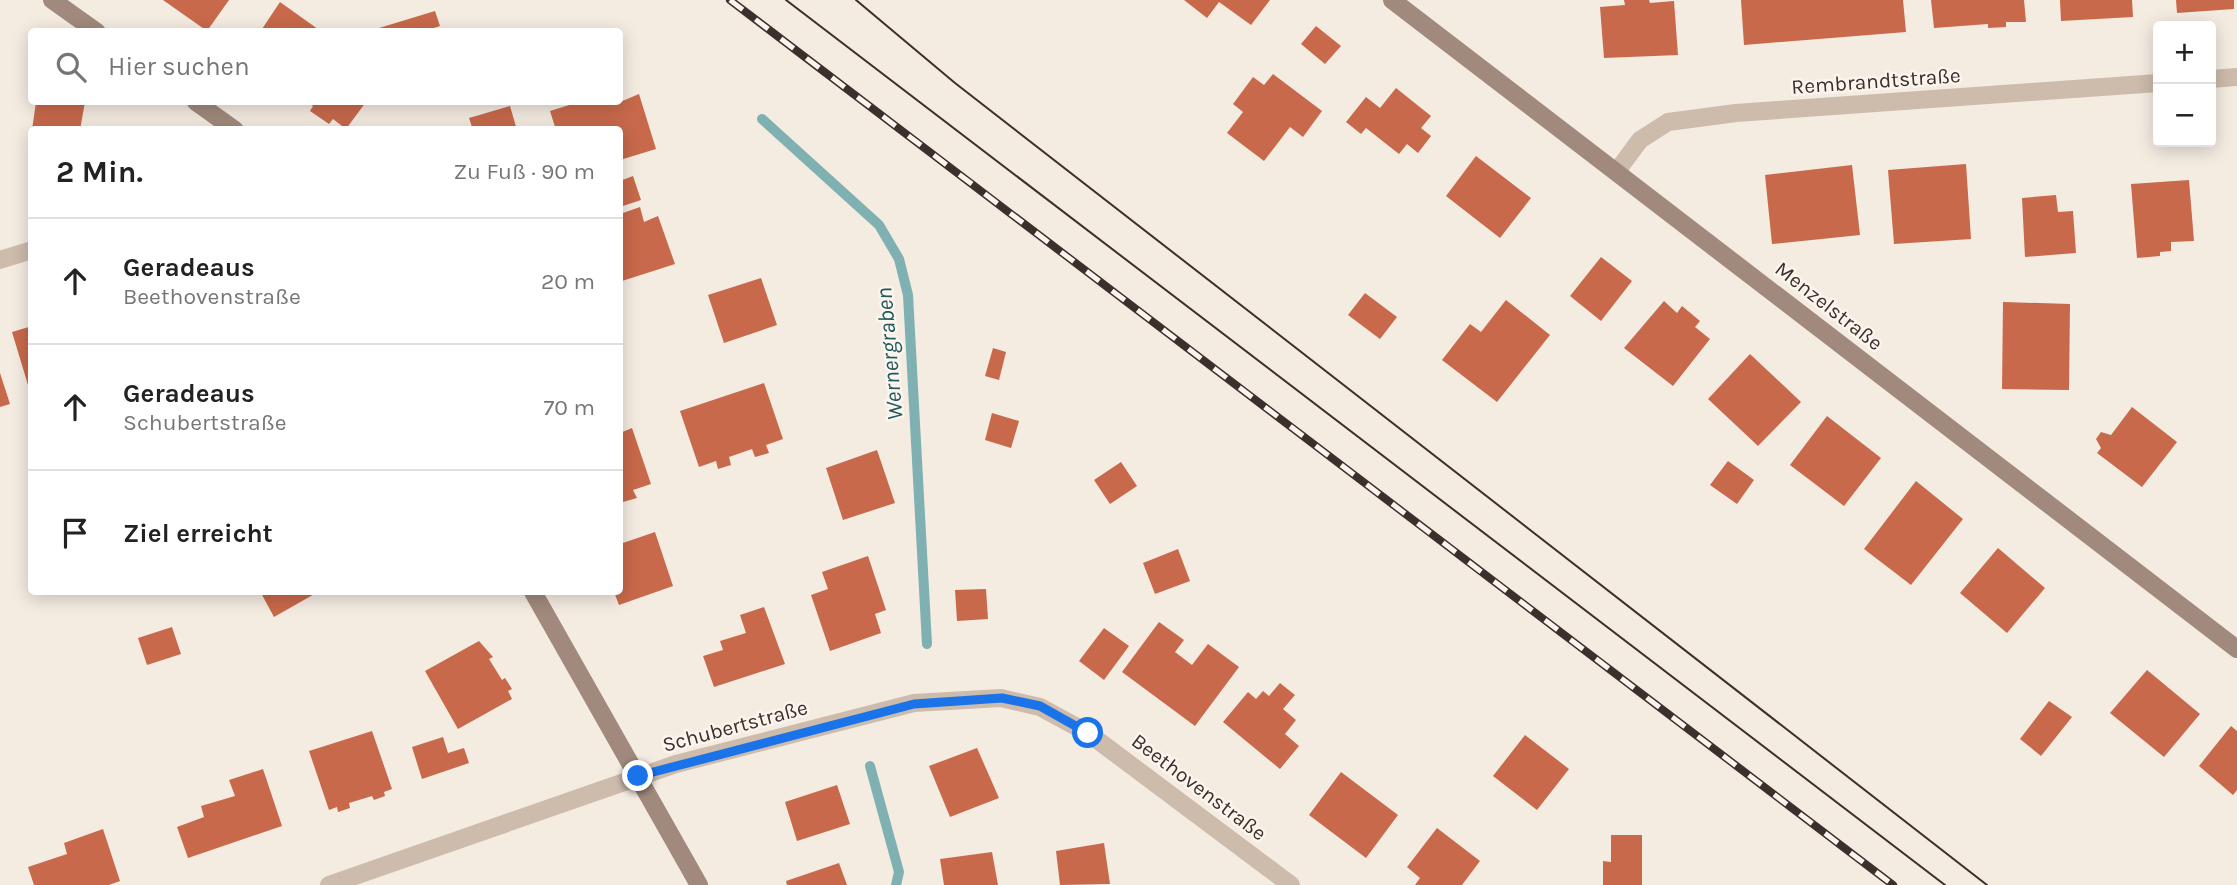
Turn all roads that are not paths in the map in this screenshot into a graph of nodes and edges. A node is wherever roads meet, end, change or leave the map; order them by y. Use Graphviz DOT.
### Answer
graph roads {
  1 [pos="52,0"];
  2 [pos="1392,0"];
  3 [pos="91,28"];
  4 [pos="2237,77"];
  5 [pos="2216,79"];
  6 [pos="2153,83"];
  7 [pos="200,105"];
  8 [pos="230,126"];
  9 [pos="1617,171"];
  10 [pos="28,251"];
  11 [pos="0,260"];
  12 [pos="535,595"];
  13 [pos="2237,649"];
  14 [pos="1002,698"];
  15 [pos="638,776"];
  16 [pos="328,885"];
  17 [pos="699,885"];
  18 [pos="1291,885"];
  1 -- 3 [label="street"];
  2 -- 9 [label="street, Menzelstraße"];
  4 -- 5 [label="street"];
  6 -- 9 [label="street, Rembrandtstraße"];
  7 -- 8 [label="street"];
  9 -- 13 [label="street, Menzelstraße"];
  10 -- 11 [label="street"];
  12 -- 15 [label="street"];
  14 -- 15 [label="street, Schubertstraße"];
  14 -- 18 [label="street, Beethovenstraße"];
  15 -- 16 [label="street, Schubertstraße"];
  15 -- 17 [label="street"];
}
